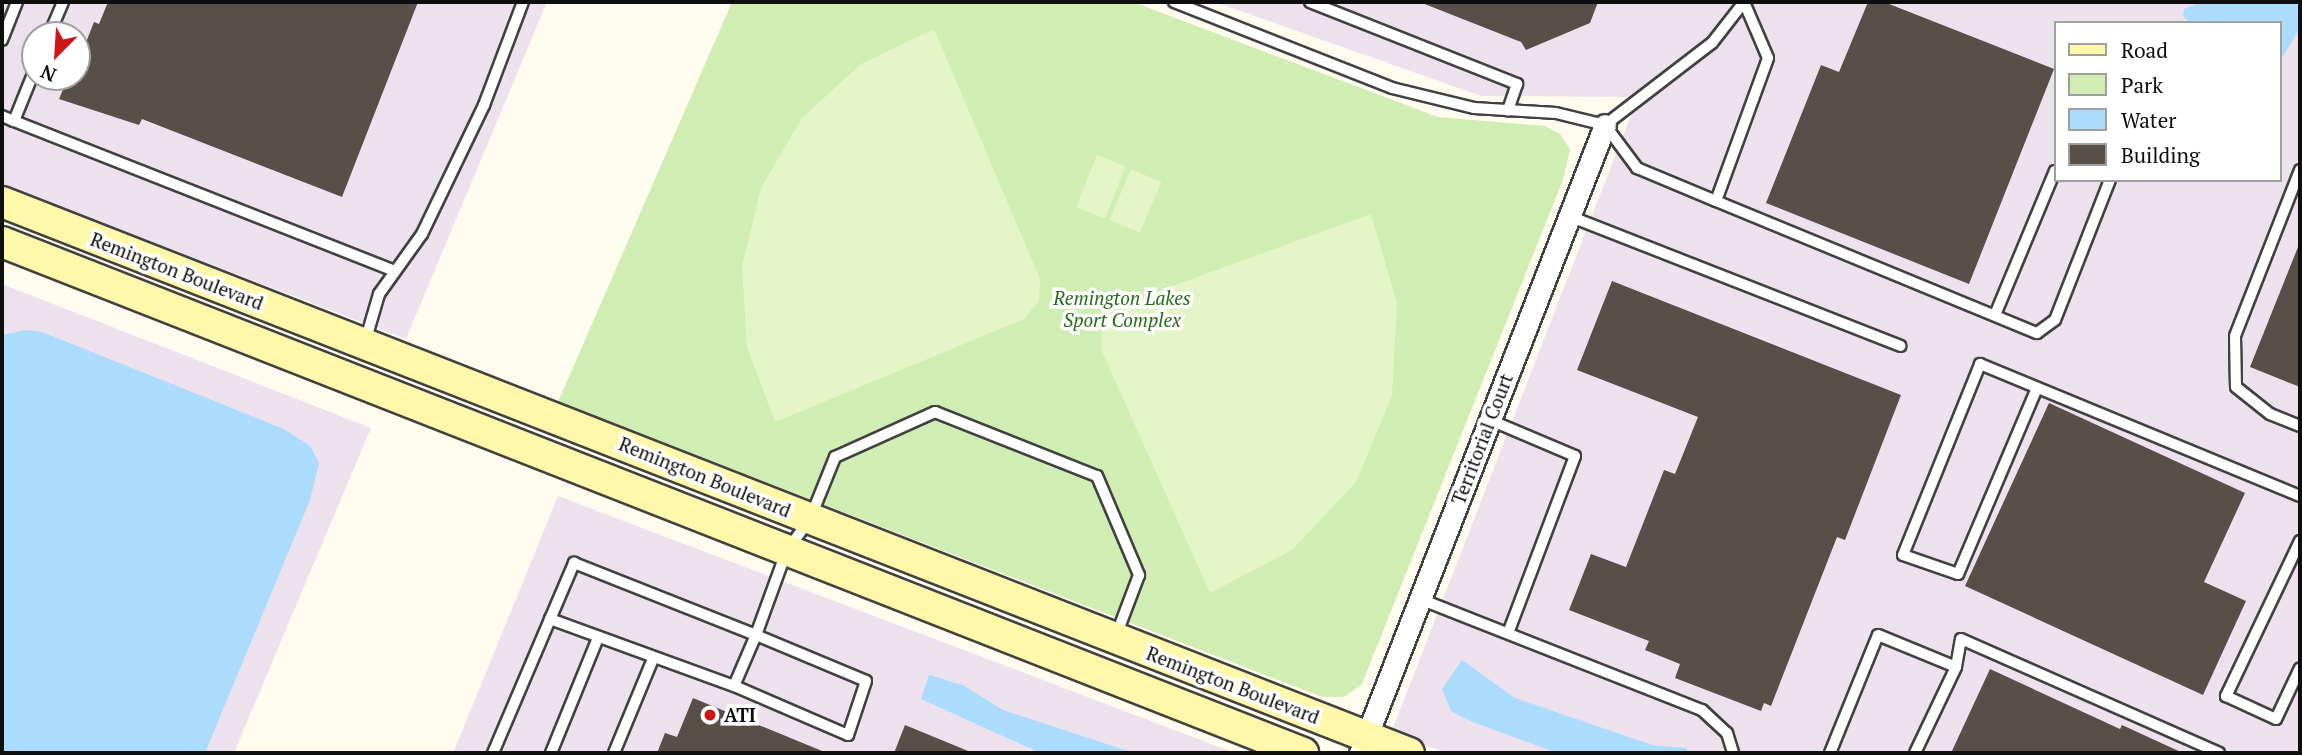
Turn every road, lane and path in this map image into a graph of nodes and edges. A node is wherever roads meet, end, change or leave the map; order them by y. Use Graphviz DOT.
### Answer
graph roads {
  1 [pos="17,2"];
  2 [pos="63,2"];
  3 [pos="523,2"];
  4 [pos="1310,2"];
  5 [pos="1744,2"];
  6 [pos="1179,3"];
  7 [pos="55,21"];
  8 [pos="2,40"];
  9 [pos="26,91"];
  10 [pos="1508,110"];
  11 [pos="2,116"];
  12 [pos="14,121"];
  13 [pos="1605,125"];
  14 [pos="2300,170"];
  15 [pos="2054,174"];
  16 [pos="2109,182"];
  17 [pos="1716,201"];
  18 [pos="2,202"];
  19 [pos="1569,216"];
  20 [pos="2,242"];
  21 [pos="396,271"];
  22 [pos="1994,315"];
  23 [pos="364,344"];
  24 [pos="1900,346"];
  25 [pos="2037,388"];
  26 [pos="1490,419"];
  27 [pos="2300,426"];
  28 [pos="2300,496"];
  29 [pos="810,519"];
  30 [pos="2300,541"];
  31 [pos="787,550"];
  32 [pos="1420,599"];
  33 [pos="550,620"];
  34 [pos="1508,633"];
  35 [pos="756,635"];
  36 [pos="598,638"];
  37 [pos="1115,638"];
  38 [pos="653,659"];
  39 [pos="1956,667"];
  40 [pos="2300,668"];
  41 [pos="734,686"];
  42 [pos="1363,745"];
  43 [pos="493,753"];
  44 [pos="551,753"];
  45 [pos="614,753"];
  46 [pos="1303,753"];
  47 [pos="1409,753"];
  48 [pos="1733,753"];
  49 [pos="1830,753"];
  50 [pos="1916,753"];
  51 [pos="2219,753"];
  1 -- 8 [label="lane"];
  2 -- 7 [label="lane"];
  3 -- 21 [label="lane"];
  4 -- 10 [label="lane"];
  5 -- 13 [label="lane"];
  5 -- 17 [label="lane"];
  6 -- 10 [label="lane"];
  9 -- 12 [label="lane"];
  10 -- 13 [label="lane"];
  11 -- 12 [label="lane"];
  12 -- 21 [label="lane"];
  13 -- 17 [label="lane"];
  13 -- 19 [label="street, Territorial Court"];
  14 -- 27 [label="lane"];
  15 -- 22 [label="lane"];
  16 -- 22 [label="lane"];
  17 -- 22 [label="lane"];
  18 -- 23 [label="street, Remington Boulevard"];
  19 -- 24 [label="lane"];
  19 -- 26 [label="street, Territorial Court"];
  20 -- 31 [label="street, Remington Boulevard"];
  21 -- 23 [label="lane"];
  23 -- 29 [label="street, Remington Boulevard"];
  25 -- 25 [label="lane"];
  25 -- 28 [label="lane"];
  26 -- 32 [label="street, Territorial Court"];
  26 -- 34 [label="lane"];
  29 -- 31 [label="lane"];
  29 -- 37 [label="street, Remington Boulevard"];
  29 -- 37 [label="lane"];
  30 -- 40 [label="lane"];
  31 -- 35 [label="lane"];
  31 -- 46 [label="street, Remington Boulevard"];
  32 -- 34 [label="lane"];
  32 -- 42 [label="street, Territorial Court"];
  33 -- 35 [label="lane"];
  33 -- 36 [label="lane"];
  33 -- 43 [label="lane"];
  34 -- 48 [label="lane"];
  35 -- 41 [label="lane"];
  35 -- 41 [label="lane"];
  36 -- 38 [label="lane"];
  36 -- 44 [label="lane"];
  37 -- 42 [label="street, Remington Boulevard"];
  38 -- 41 [label="lane"];
  38 -- 45 [label="lane"];
  39 -- 49 [label="lane"];
  39 -- 50 [label="lane"];
  39 -- 51 [label="lane"];
  42 -- 47 [label="street, Remington Boulevard"];
}
